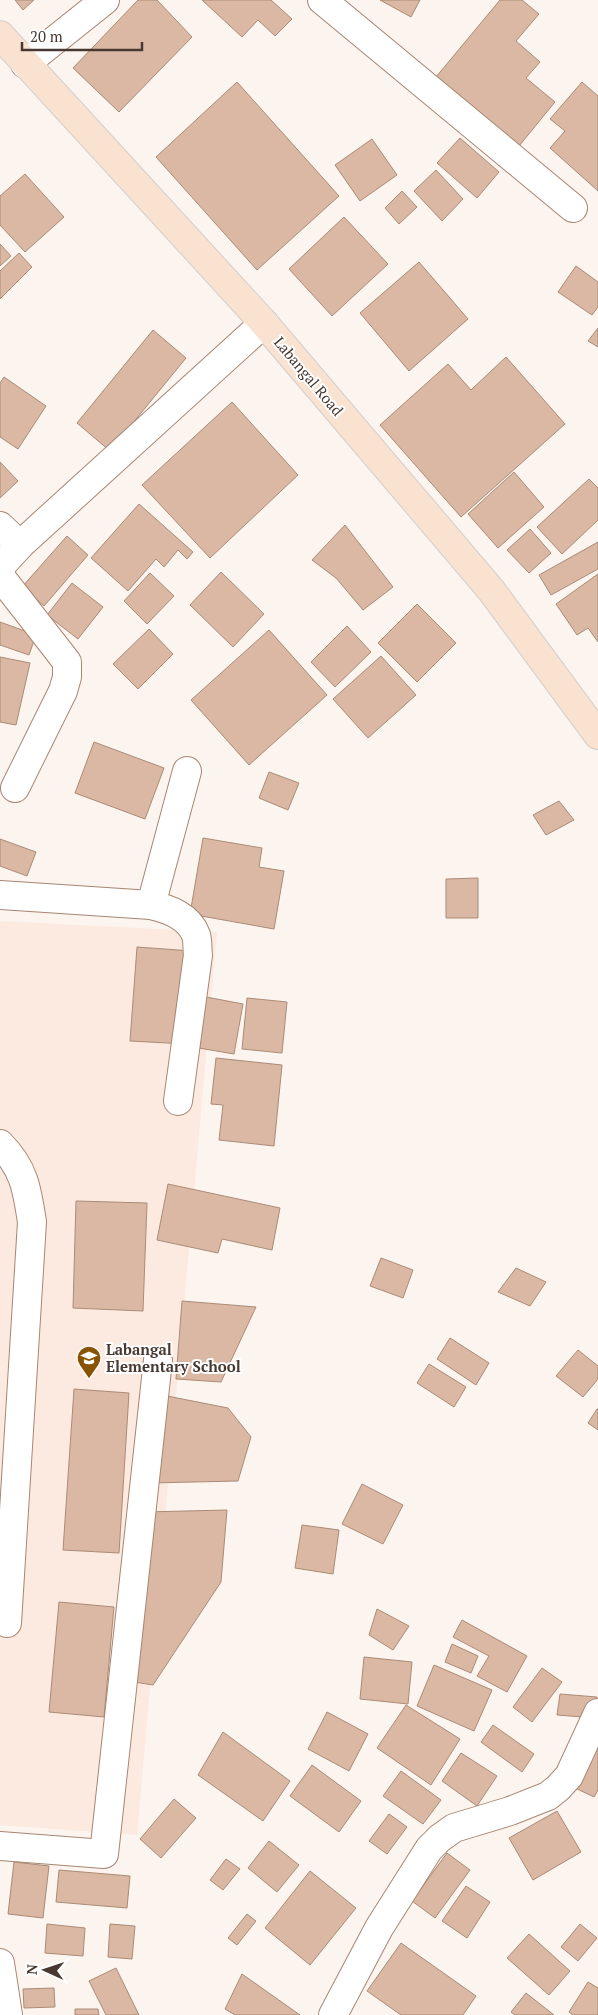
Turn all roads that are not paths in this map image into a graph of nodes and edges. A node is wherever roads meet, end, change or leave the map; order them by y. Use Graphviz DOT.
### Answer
graph roads {
  1 [pos="105,0"];
  2 [pos="322,0"];
  3 [pos="0,35"];
  4 [pos="25,64"];
  5 [pos="572,208"];
  6 [pos="264,323"];
  7 [pos="0,526"];
  8 [pos="20,545"];
  9 [pos="0,567"];
  10 [pos="0,576"];
  11 [pos="598,735"];
  12 [pos="186,771"];
  13 [pos="15,788"];
  14 [pos="0,895"];
  15 [pos="151,905"];
  16 [pos="178,1101"];
  17 [pos="0,1144"];
  18 [pos="158,1360"];
  19 [pos="7,1623"];
  20 [pos="598,1713"];
  21 [pos="0,1846"];
  22 [pos="0,1963"];
  23 [pos="8,2015"];
  24 [pos="333,2015"];
  1 -- 4 [label="street"];
  2 -- 5 [label="street"];
  3 -- 4 [label="main road, Labangal Road"];
  4 -- 6 [label="main road, Labangal Road"];
  6 -- 8 [label="street"];
  6 -- 11 [label="main road, Labangal Road"];
  7 -- 8 [label="street"];
  8 -- 9 [label="street"];
  10 -- 13 [label="street"];
  12 -- 15 [label="street"];
  14 -- 15 [label="street"];
  15 -- 16 [label="street"];
  17 -- 19 [label="street"];
  18 -- 21 [label="street"];
  20 -- 24 [label="street"];
  22 -- 23 [label="street"];
}
